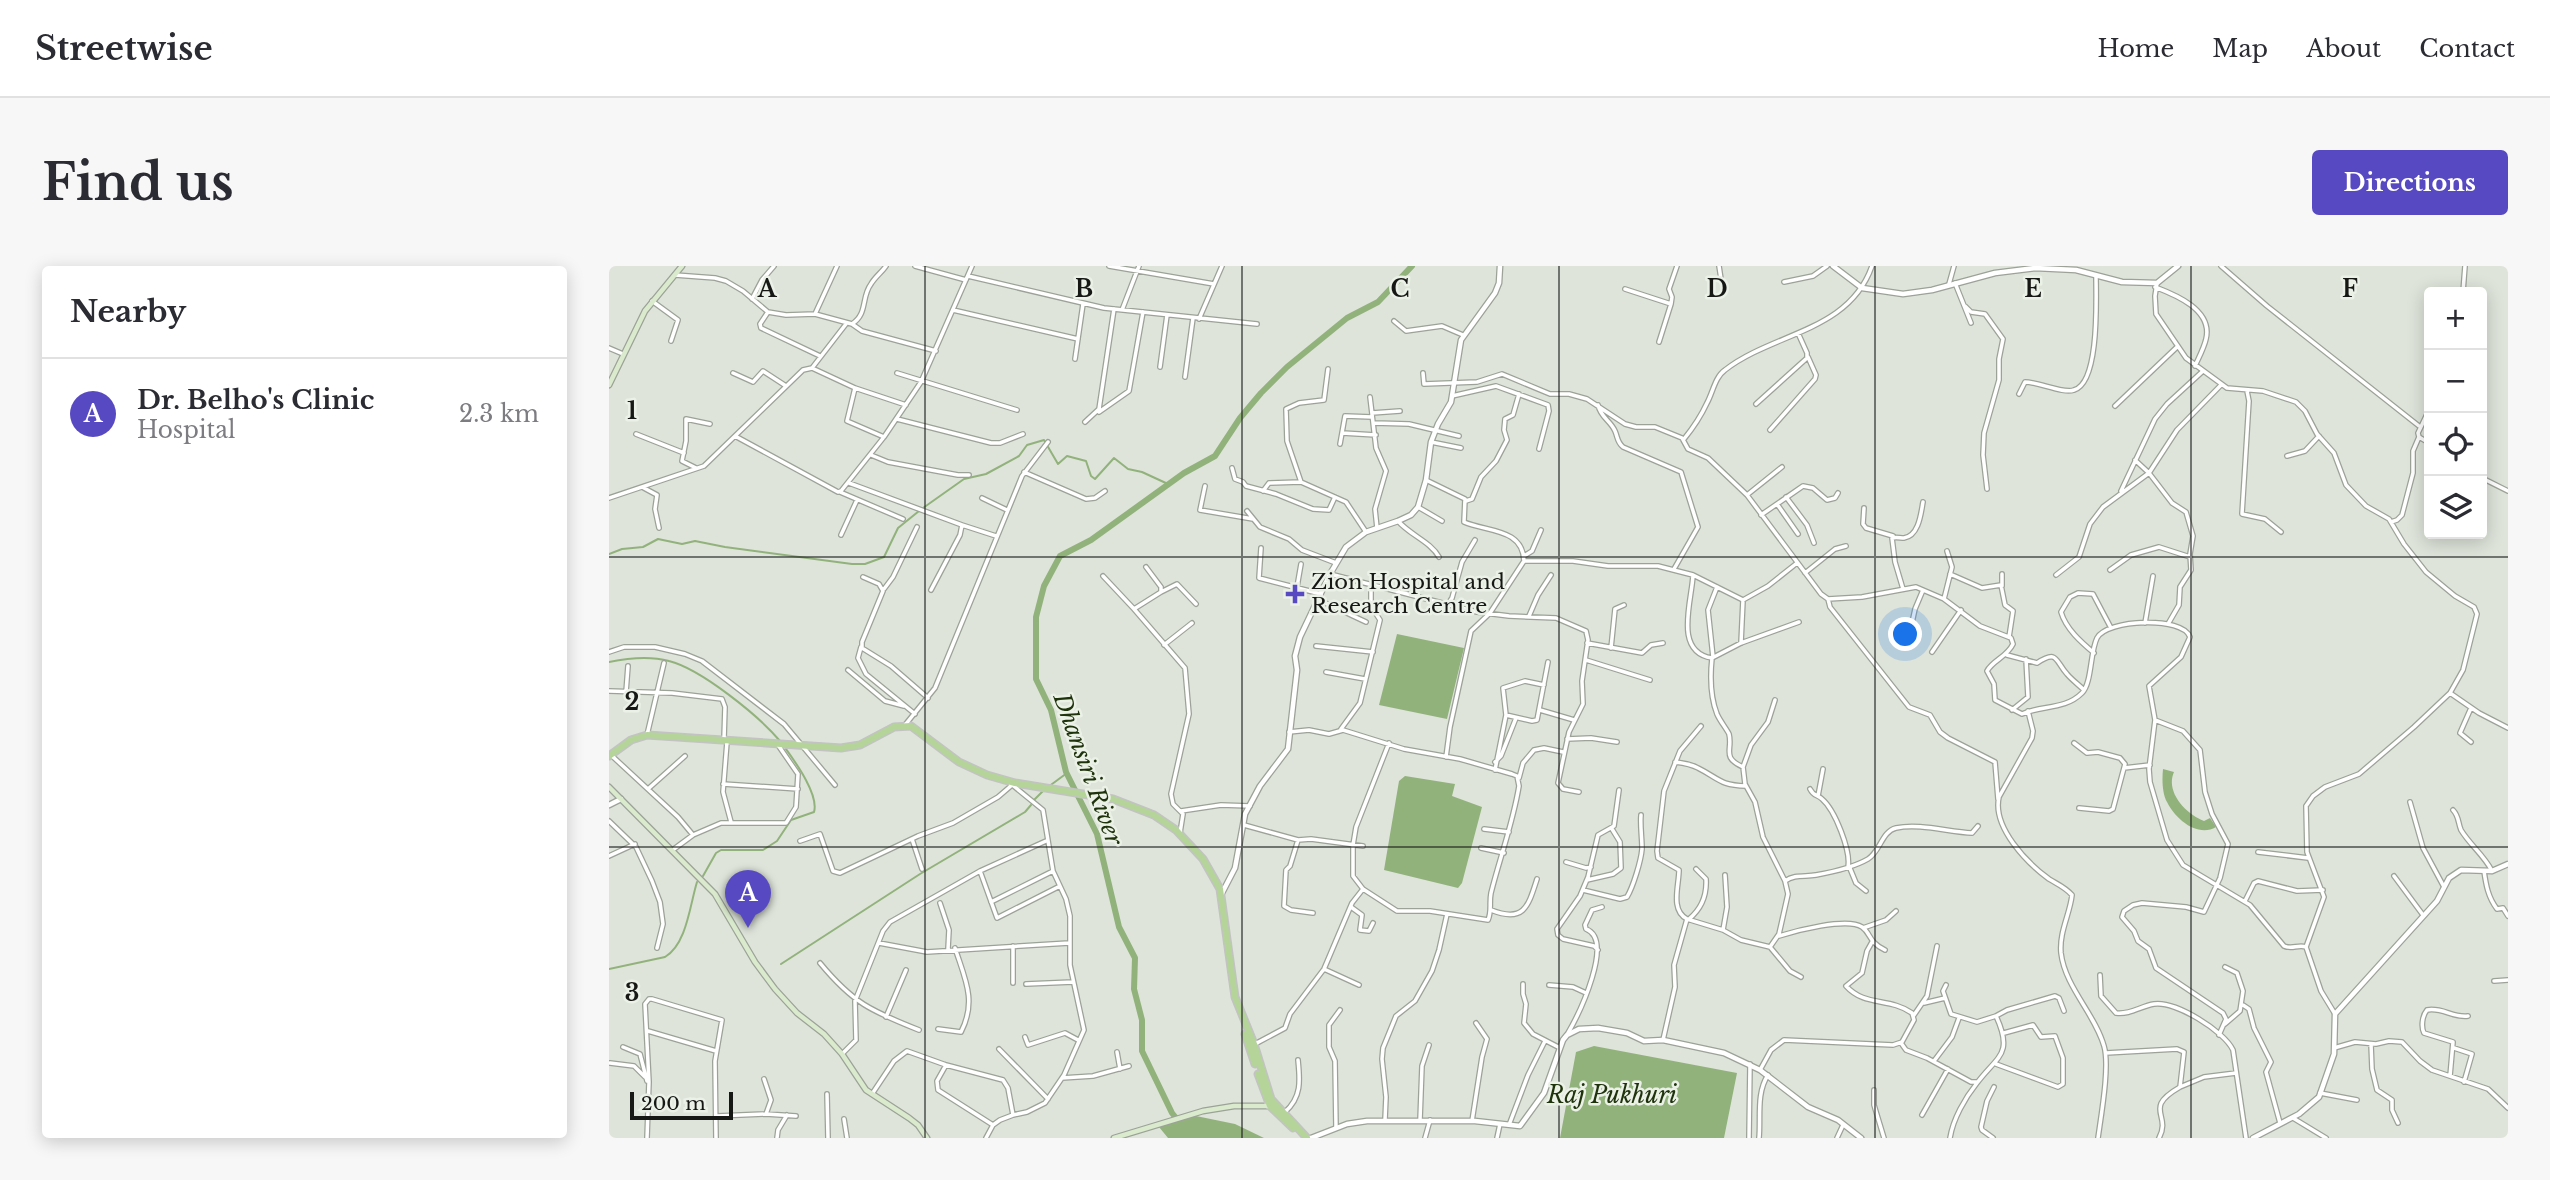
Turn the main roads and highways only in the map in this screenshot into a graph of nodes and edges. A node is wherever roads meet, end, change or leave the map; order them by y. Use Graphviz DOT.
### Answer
graph roads {
  1 [pos="682,266"];
  2 [pos="609,385"];
  3 [pos="610,755"];
  4 [pos="609,787"];
  5 [pos="1220,896"];
  6 [pos="1273,1106"];
  7 [pos="927,1138"];
  8 [pos="1114,1138"];
  9 [pos="1300,1138"];
  10 [pos="1309,1138"];
  1 -- 2 [label="main road"];
  3 -- 5 [label="main road"];
  4 -- 7 [label="main road"];
  5 -- 6 [label="main road"];
  5 -- 6 [label="main road"];
  6 -- 8 [label="main road"];
  6 -- 9 [label="main road"];
  6 -- 10 [label="main road"];
}
